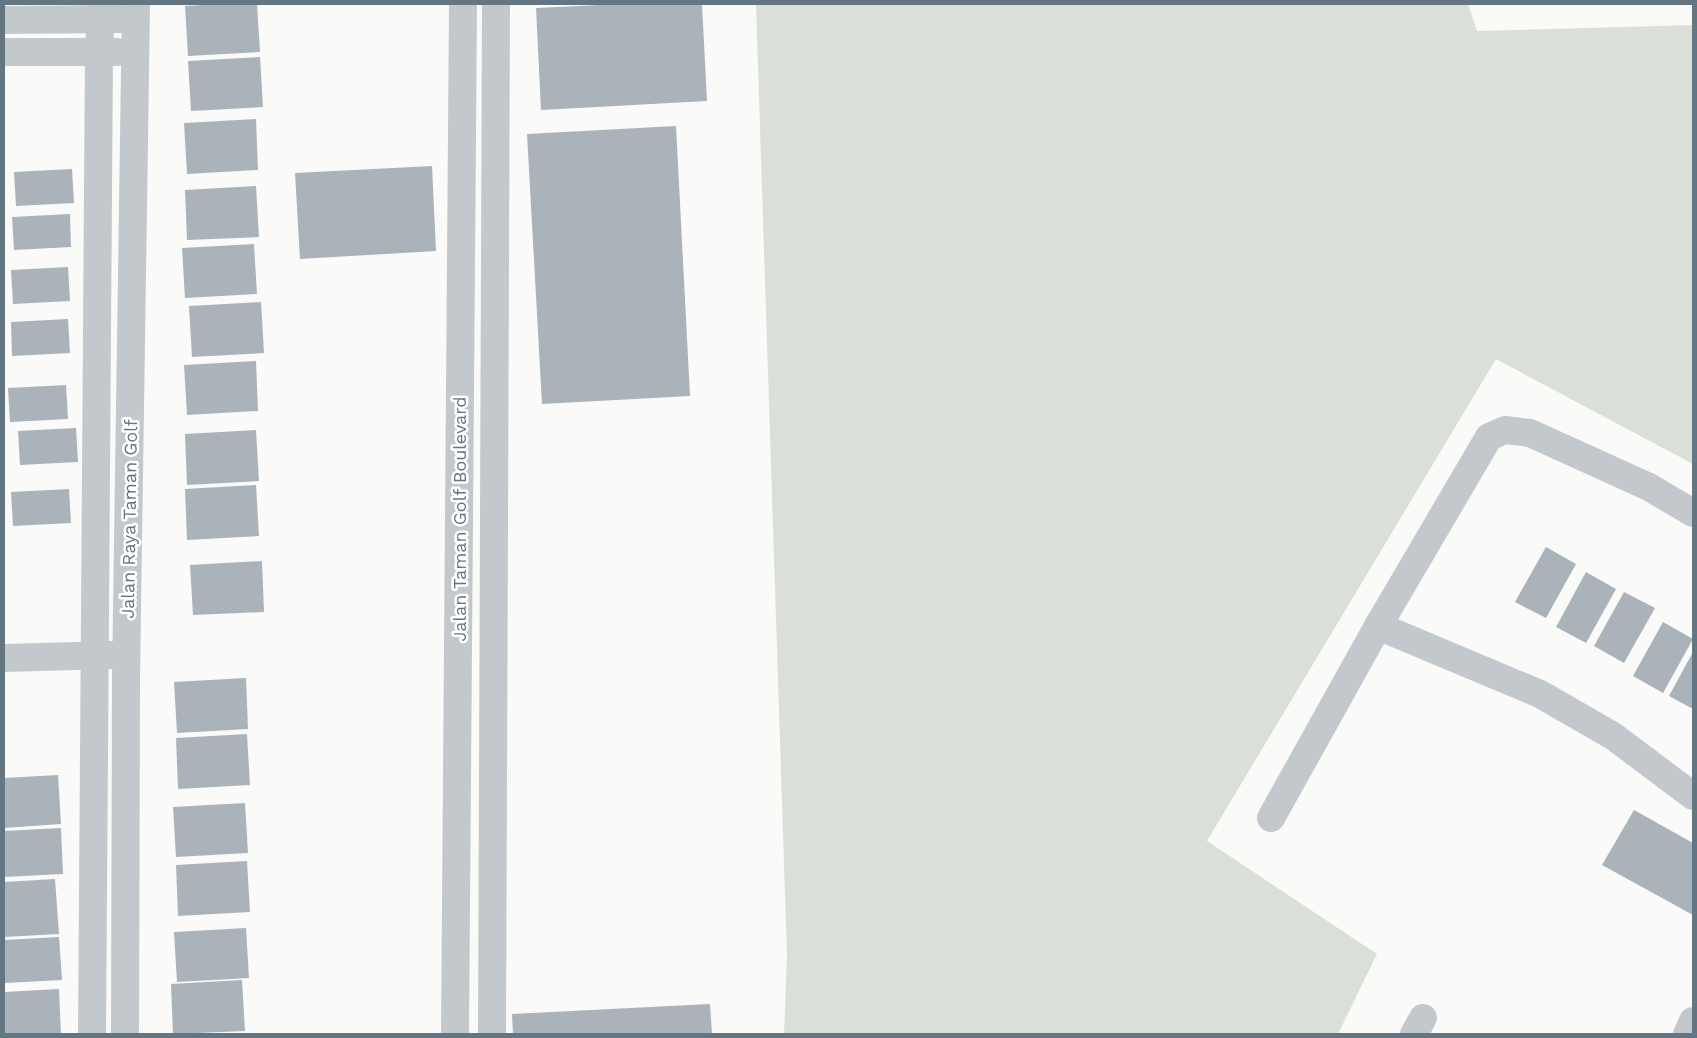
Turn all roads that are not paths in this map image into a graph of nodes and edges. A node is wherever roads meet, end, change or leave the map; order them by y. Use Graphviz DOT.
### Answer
graph roads {
  1 [pos="463,4"];
  2 [pos="496,4"];
  3 [pos="101,12"];
  4 [pos="136,12"];
  5 [pos="4,20"];
  6 [pos="4,52"];
  7 [pos="99,52"];
  8 [pos="136,52"];
  9 [pos="1693,513"];
  10 [pos="1378,626"];
  11 [pos="94,655"];
  12 [pos="127,655"];
  13 [pos="4,658"];
  14 [pos="1693,796"];
  15 [pos="1271,818"];
  16 [pos="1693,1021"];
  17 [pos="92,1034"];
  18 [pos="125,1034"];
  19 [pos="456,1034"];
  20 [pos="492,1034"];
  21 [pos="1687,1034"];
  1 -- 19 [label="street, Jalan Taman Golf Boulevard"];
  2 -- 20 [label="street, Jalan Taman Golf Boulevard"];
  3 -- 4 [label="street"];
  3 -- 5 [label="street"];
  3 -- 7 [label="street, Jalan Raya Taman Golf"];
  4 -- 8 [label="street, Jalan Raya Taman Golf"];
  6 -- 7 [label="street"];
  7 -- 8 [label="street"];
  7 -- 11 [label="street, Jalan Raya Taman Golf"];
  8 -- 12 [label="street, Jalan Raya Taman Golf"];
  9 -- 10 [label="street"];
  10 -- 14 [label="street"];
  10 -- 15 [label="street"];
  11 -- 12 [label="street"];
  11 -- 13 [label="street"];
  11 -- 17 [label="street, Jalan Raya Taman Golf"];
  12 -- 18 [label="street, Jalan Raya Taman Golf"];
  16 -- 21 [label="street"];
}
